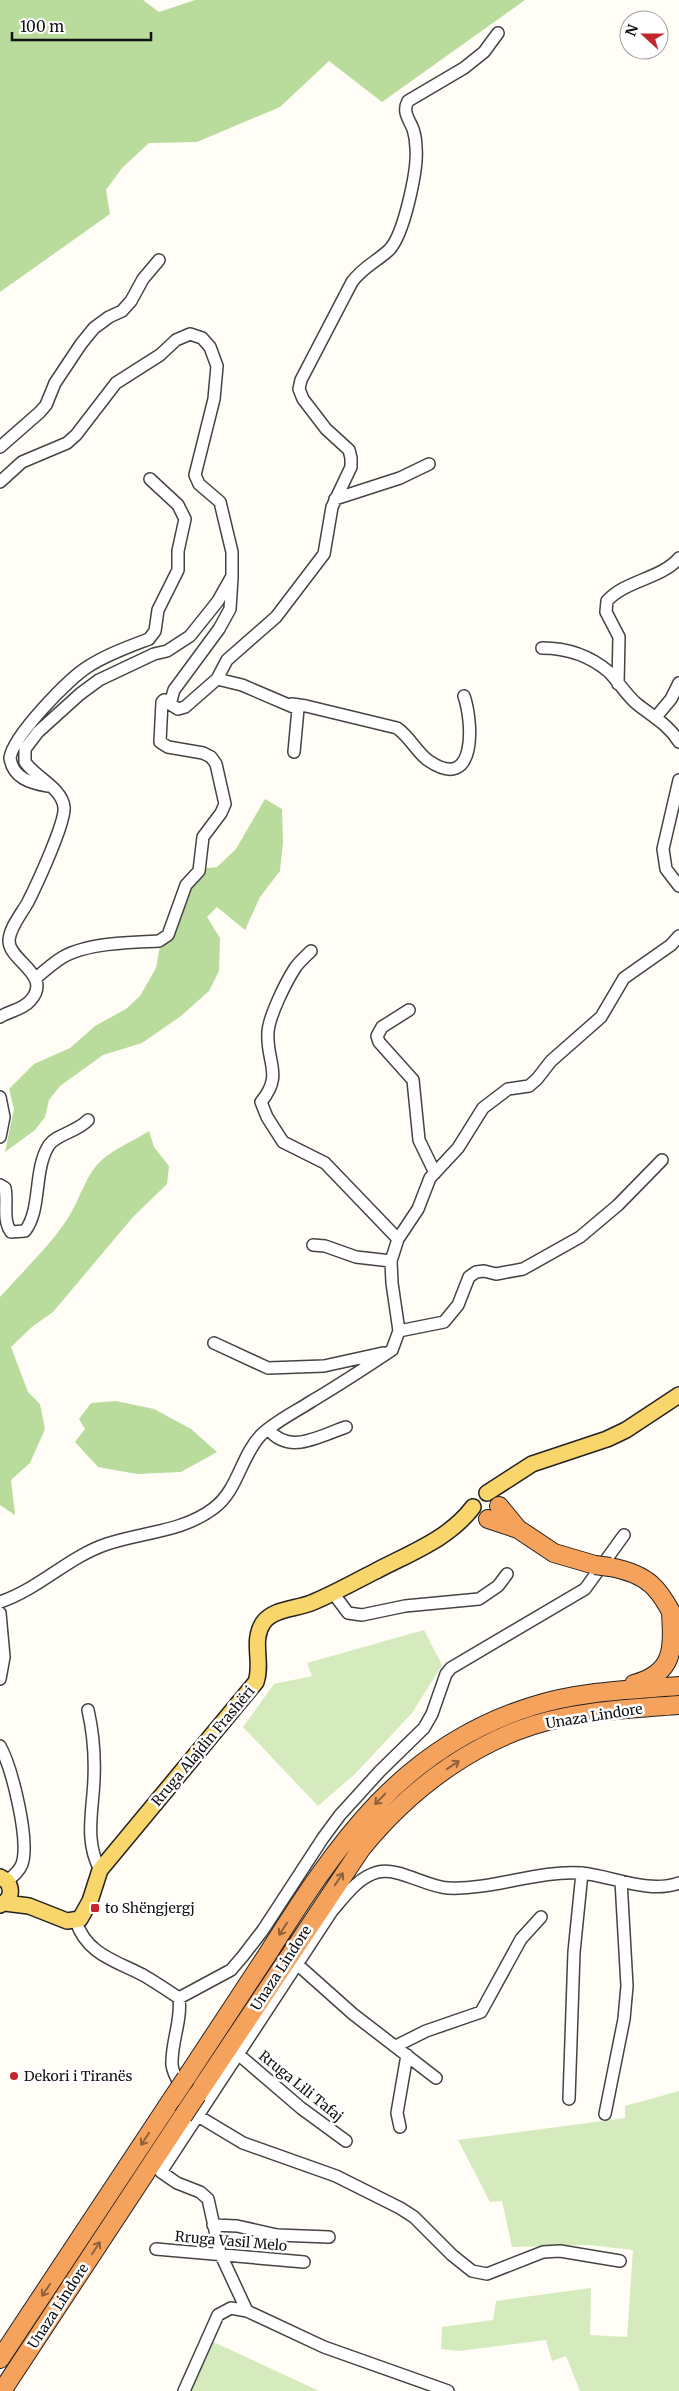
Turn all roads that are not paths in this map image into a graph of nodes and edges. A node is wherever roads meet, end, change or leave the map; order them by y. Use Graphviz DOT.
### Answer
graph roads {
  1 [pos="498,33"];
  2 [pos="159,260"];
  3 [pos="0,447"];
  4 [pos="429,464"];
  5 [pos="150,479"];
  6 [pos="0,482"];
  7 [pos="335,499"];
  8 [pos="679,558"];
  9 [pos="232,576"];
  10 [pos="542,648"];
  11 [pos="218,679"];
  12 [pos="679,683"];
  13 [pos="618,684"];
  14 [pos="464,696"];
  15 [pos="171,701"];
  16 [pos="292,704"];
  17 [pos="656,717"];
  18 [pos="679,742"];
  19 [pos="294,752"];
  20 [pos="679,780"];
  21 [pos="49,786"];
  22 [pos="679,886"];
  23 [pos="679,936"];
  24 [pos="311,951"];
  25 [pos="35,980"];
  26 [pos="410,1010"];
  27 [pos="0,1017"];
  28 [pos="0,1097"];
  29 [pos="88,1120"];
  30 [pos="0,1136"];
  31 [pos="662,1160"];
  32 [pos="435,1173"];
  33 [pos="0,1186"];
  34 [pos="398,1240"];
  35 [pos="313,1245"];
  36 [pos="391,1261"];
  37 [pos="399,1331"];
  38 [pos="214,1342"];
  39 [pos="392,1350"];
  40 [pos="679,1396"];
  41 [pos="346,1427"];
  42 [pos="269,1430"];
  43 [pos="487,1506"];
  44 [pos="624,1534"];
  45 [pos="508,1574"];
  46 [pos="333,1593"];
  47 [pos="0,1602"];
  48 [pos="671,1612"];
  49 [pos="0,1613"];
  50 [pos="679,1630"];
  51 [pos="0,1679"];
  52 [pos="679,1686"];
  53 [pos="679,1705"];
  54 [pos="88,1710"];
  55 [pos="0,1746"];
  56 [pos="400,1780"];
  57 [pos="100,1870"];
  58 [pos="582,1873"];
  59 [pos="621,1881"];
  60 [pos="679,1882"];
  61 [pos="5,1892"];
  62 [pos="541,1917"];
  63 [pos="76,1921"];
  64 [pos="298,1965"];
  65 [pos="178,1998"];
  66 [pos="396,2046"];
  67 [pos="238,2054"];
  68 [pos="408,2054"];
  69 [pos="436,2078"];
  70 [pos="569,2099"];
  71 [pos="605,2114"];
  72 [pos="190,2116"];
  73 [pos="400,2127"];
  74 [pos="346,2141"];
  75 [pos="213,2225"];
  76 [pos="329,2237"];
  77 [pos="156,2249"];
  78 [pos="220,2253"];
  79 [pos="304,2262"];
  80 [pos="620,2262"];
  81 [pos="247,2311"];
  82 [pos="0,2359"];
  83 [pos="2,2391"];
  84 [pos="184,2391"];
  85 [pos="448,2391"];
  1 -- 7 [label="street"];
  2 -- 3 [label="street"];
  4 -- 7 [label="street"];
  5 -- 21 [label="street"];
  6 -- 9 [label="street"];
  7 -- 11 [label="street"];
  8 -- 13 [label="street"];
  9 -- 15 [label="street"];
  9 -- 21 [label="street"];
  10 -- 13 [label="street"];
  11 -- 15 [label="street"];
  11 -- 16 [label="street"];
  12 -- 17 [label="street"];
  13 -- 17 [label="street"];
  14 -- 16 [label="street"];
  15 -- 25 [label="street"];
  16 -- 19 [label="street"];
  17 -- 18 [label="street"];
  20 -- 22 [label="street"];
  21 -- 25 [label="street"];
  23 -- 32 [label="street"];
  24 -- 34 [label="street"];
  25 -- 27 [label="street"];
  26 -- 32 [label="street"];
  28 -- 30 [label="street"];
  29 -- 33 [label="street"];
  31 -- 37 [label="street"];
  32 -- 34 [label="street"];
  34 -- 36 [label="street"];
  35 -- 36 [label="street"];
  36 -- 37 [label="street"];
  37 -- 39 [label="street"];
  38 -- 39 [label="street"];
  39 -- 42 [label="street"];
  40 -- 43 [label="main road, Rruga Alajdin Frashëri"];
  41 -- 42 [label="street"];
  42 -- 47 [label="street"];
  43 -- 46 [label="main road, Rruga Alajdin Frashëri"];
  43 -- 48 [label="highway"];
  44 -- 65 [label="street"];
  45 -- 46 [label="street"];
  46 -- 57 [label="main road, Rruga Alajdin Frashëri"];
  48 -- 50 [label="highway"];
  48 -- 56 [label="highway"];
  49 -- 51 [label="street"];
  52 -- 56 [label="highway, Unaza Lindore"];
  72 -- 53 [label="highway, Unaza Lindore, one-way, bridge"];
  54 -- 57 [label="street"];
  55 -- 61 [label="street"];
  56 -- 82 [label="highway, Unaza Lindore, one-way, bridge"];
  57 -- 63 [label="main road, Rruga Alajdin Frashëri"];
  58 -- 59 [label="street"];
  58 -- 64 [label="street"];
  58 -- 70 [label="street"];
  59 -- 60 [label="street"];
  59 -- 71 [label="street"];
  61 -- 63 [label="main road"];
  62 -- 66 [label="street"];
  63 -- 65 [label="street"];
  64 -- 66 [label="street"];
  64 -- 67 [label="street"];
  65 -- 72 [label="street"];
  66 -- 68 [label="street"];
  67 -- 72 [label="street"];
  67 -- 74 [label="street, Rruga Lili Tafaj"];
  68 -- 69 [label="street"];
  68 -- 73 [label="street"];
  72 -- 75 [label="street"];
  72 -- 80 [label="street"];
  83 -- 72 [label="highway, Unaza Lindore, one-way"];
  75 -- 76 [label="street"];
  75 -- 78 [label="street"];
  77 -- 78 [label="street, Rruga Vasil Melo"];
  78 -- 79 [label="street, Rruga Vasil Melo"];
  78 -- 81 [label="street"];
  81 -- 84 [label="street"];
  81 -- 85 [label="street"];
}
